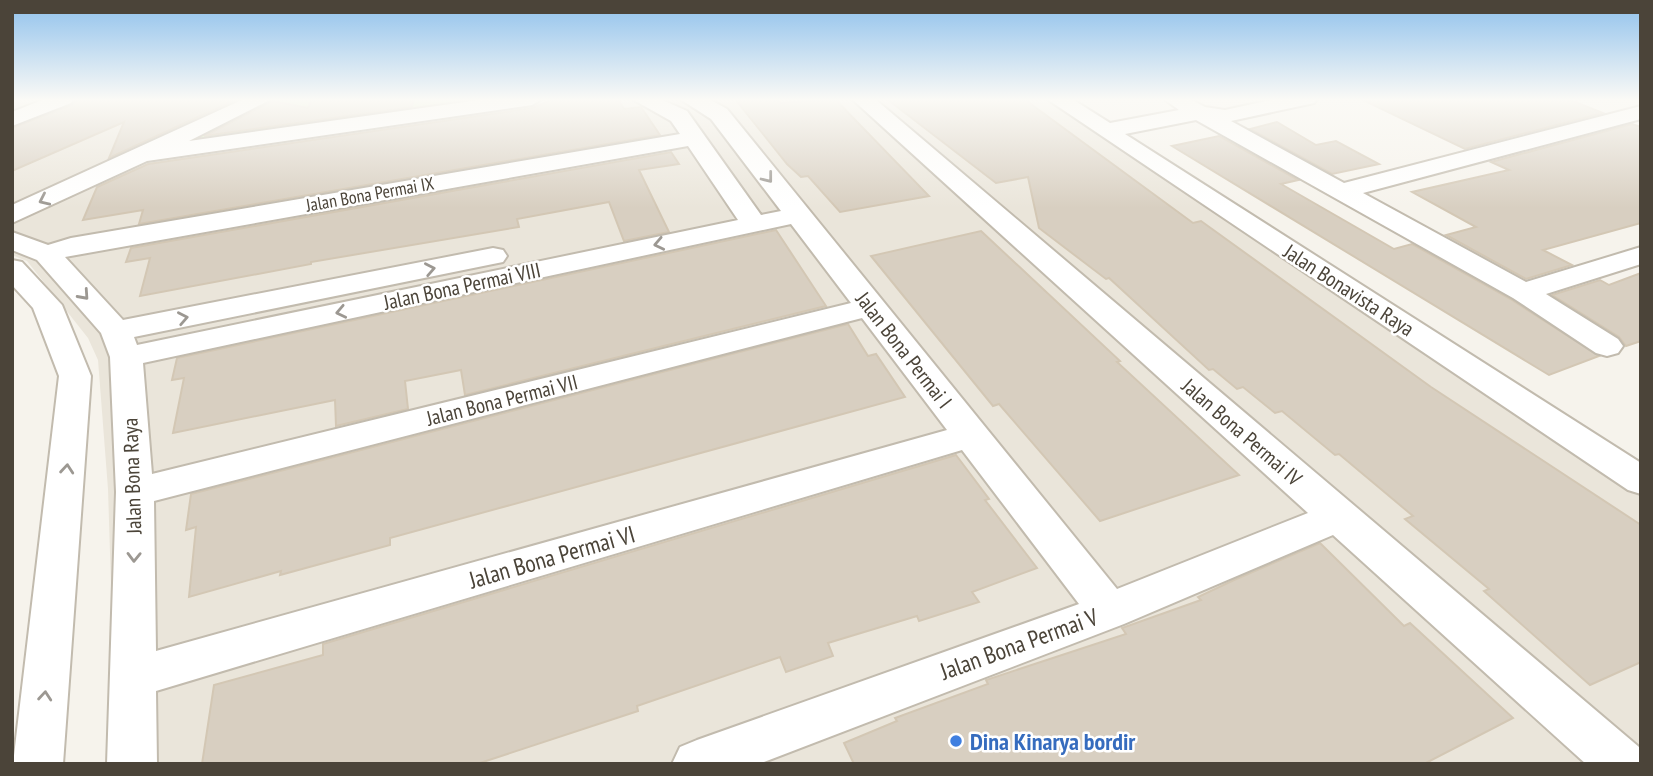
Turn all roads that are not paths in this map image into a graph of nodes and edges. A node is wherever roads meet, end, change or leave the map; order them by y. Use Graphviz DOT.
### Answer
graph roads {
  1 [pos="147,135"];
  2 [pos="184,135"];
  3 [pos="280,135"];
  4 [pos="692,135"];
  5 [pos="736,135"];
  6 [pos="903,135"];
  7 [pos="1112,135"];
  8 [pos="1124,135"];
  9 [pos="1243,135"];
  10 [pos="1556,135"];
  11 [pos="1115,137"];
  12 [pos="694,138"];
  13 [pos="142,155"];
  14 [pos="1338,192"];
  15 [pos="12,196"];
  16 [pos="12,215"];
  17 [pos="798,215"];
  18 [pos="748,216"];
  19 [pos="12,240"];
  20 [pos="1641,255"];
  21 [pos="29,261"];
  22 [pos="1523,292"];
  23 [pos="870,307"];
  24 [pos="121,344"];
  25 [pos="1607,346"];
  26 [pos="971,435"];
  27 [pos="1641,481"];
  28 [pos="135,492"];
  29 [pos="1338,516"];
  30 [pos="1109,611"];
  31 [pos="133,678"];
  32 [pos="38,764"];
  33 [pos="132,764"];
  34 [pos="697,764"];
  35 [pos="1622,764"];
  1 -- 15 [label="street"];
  2 -- 13 [label="street"];
  3 -- 13 [label="street"];
  4 -- 12 [label="street"];
  5 -- 17 [label="street, Jalan Bona Permai I, one-way"];
  6 -- 29 [label="street, Jalan Bona Permai IV"];
  7 -- 11 [label="street, Jalan Bonavista Raya"];
  8 -- 11 [label="street"];
  9 -- 14 [label="street"];
  10 -- 14 [label="street"];
  11 -- 27 [label="street, Jalan Bonavista Raya"];
  12 -- 18 [label="street"];
  12 -- 21 [label="street, Jalan Bona Permai IX"];
  13 -- 16 [label="street, one-way"];
  14 -- 22 [label="street"];
  17 -- 18 [label="street, Jalan Bona Permai VIII"];
  17 -- 23 [label="street, Jalan Bona Permai I"];
  18 -- 24 [label="street, Jalan Bona Permai VIII"];
  19 -- 21 [label="street"];
  20 -- 22 [label="street"];
  21 -- 24 [label="street, one-way"];
  32 -- 21 [label="street, one-way"];
  22 -- 25 [label="street"];
  23 -- 26 [label="street, Jalan Bona Permai I"];
  23 -- 28 [label="street, Jalan Bona Permai VII"];
  24 -- 28 [label="street, Jalan Bona Raya"];
  26 -- 30 [label="street, Jalan Bona Permai I"];
  26 -- 31 [label="street, Jalan Bona Permai VI"];
  28 -- 31 [label="street, Jalan Bona Raya, one-way"];
  29 -- 30 [label="street, Jalan Bona Permai V"];
  29 -- 35 [label="street, Jalan Bona Permai IV"];
  30 -- 34 [label="street, Jalan Bona Permai V"];
  31 -- 33 [label="street, Jalan Bona Raya"];
}
